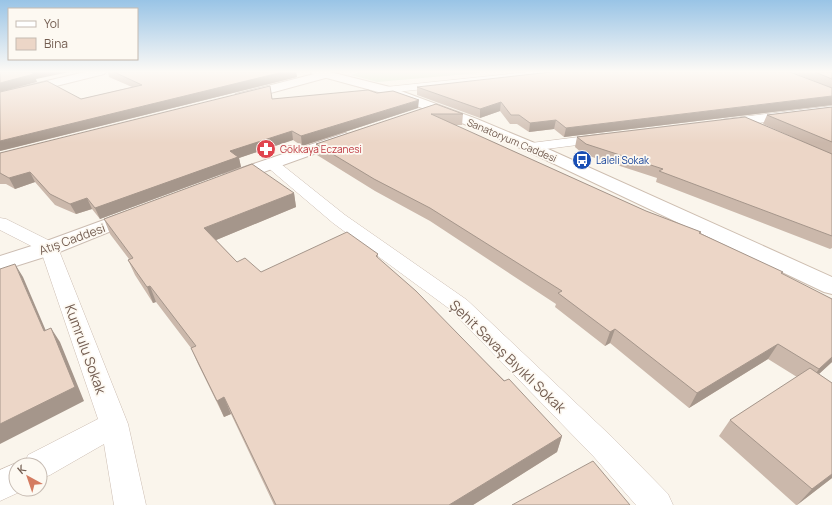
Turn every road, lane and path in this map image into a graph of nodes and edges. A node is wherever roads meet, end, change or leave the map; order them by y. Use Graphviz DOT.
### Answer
graph roads {
  1 [pos="244,96"];
  2 [pos="402,96"];
  3 [pos="225,101"];
  4 [pos="437,108"];
  5 [pos="832,110"];
  6 [pos="414,116"];
  7 [pos="743,121"];
  8 [pos="711,125"];
  9 [pos="763,130"];
  10 [pos="361,133"];
  11 [pos="617,136"];
  12 [pos="531,147"];
  13 [pos="271,163"];
  14 [pos="212,185"];
  15 [pos="152,208"];
  16 [pos="0,223"];
  17 [pos="49,248"];
  18 [pos="0,264"];
  19 [pos="829,283"];
  20 [pos="114,424"];
  21 [pos="48,460"];
  22 [pos="130,505"];
  23 [pos="657,505"];
  1 -- 3 [label="main road"];
  2 -- 4 [label="main road, Sanatoryum Caddesi"];
  4 -- 6 [label="main road"];
  4 -- 12 [label="main road, Sanatoryum Caddesi"];
  5 -- 7 [label="street"];
  7 -- 8 [label="street"];
  7 -- 9 [label="street"];
  10 -- 13 [label="main road"];
  11 -- 12 [label="street"];
  12 -- 19 [label="main road, Sanatoryum Caddesi"];
  13 -- 14 [label="main road"];
  13 -- 23 [label="street, Şehit Savaş Bıyıklı Sokak"];
  15 -- 17 [label="main road, Atış Caddesi"];
  16 -- 17 [label="street"];
  17 -- 18 [label="main road, Atış Caddesi"];
  17 -- 20 [label="street, Kumrulu Sokak"];
  20 -- 21 [label="street"];
  20 -- 22 [label="street, Kumrulu Sokak"];
}
